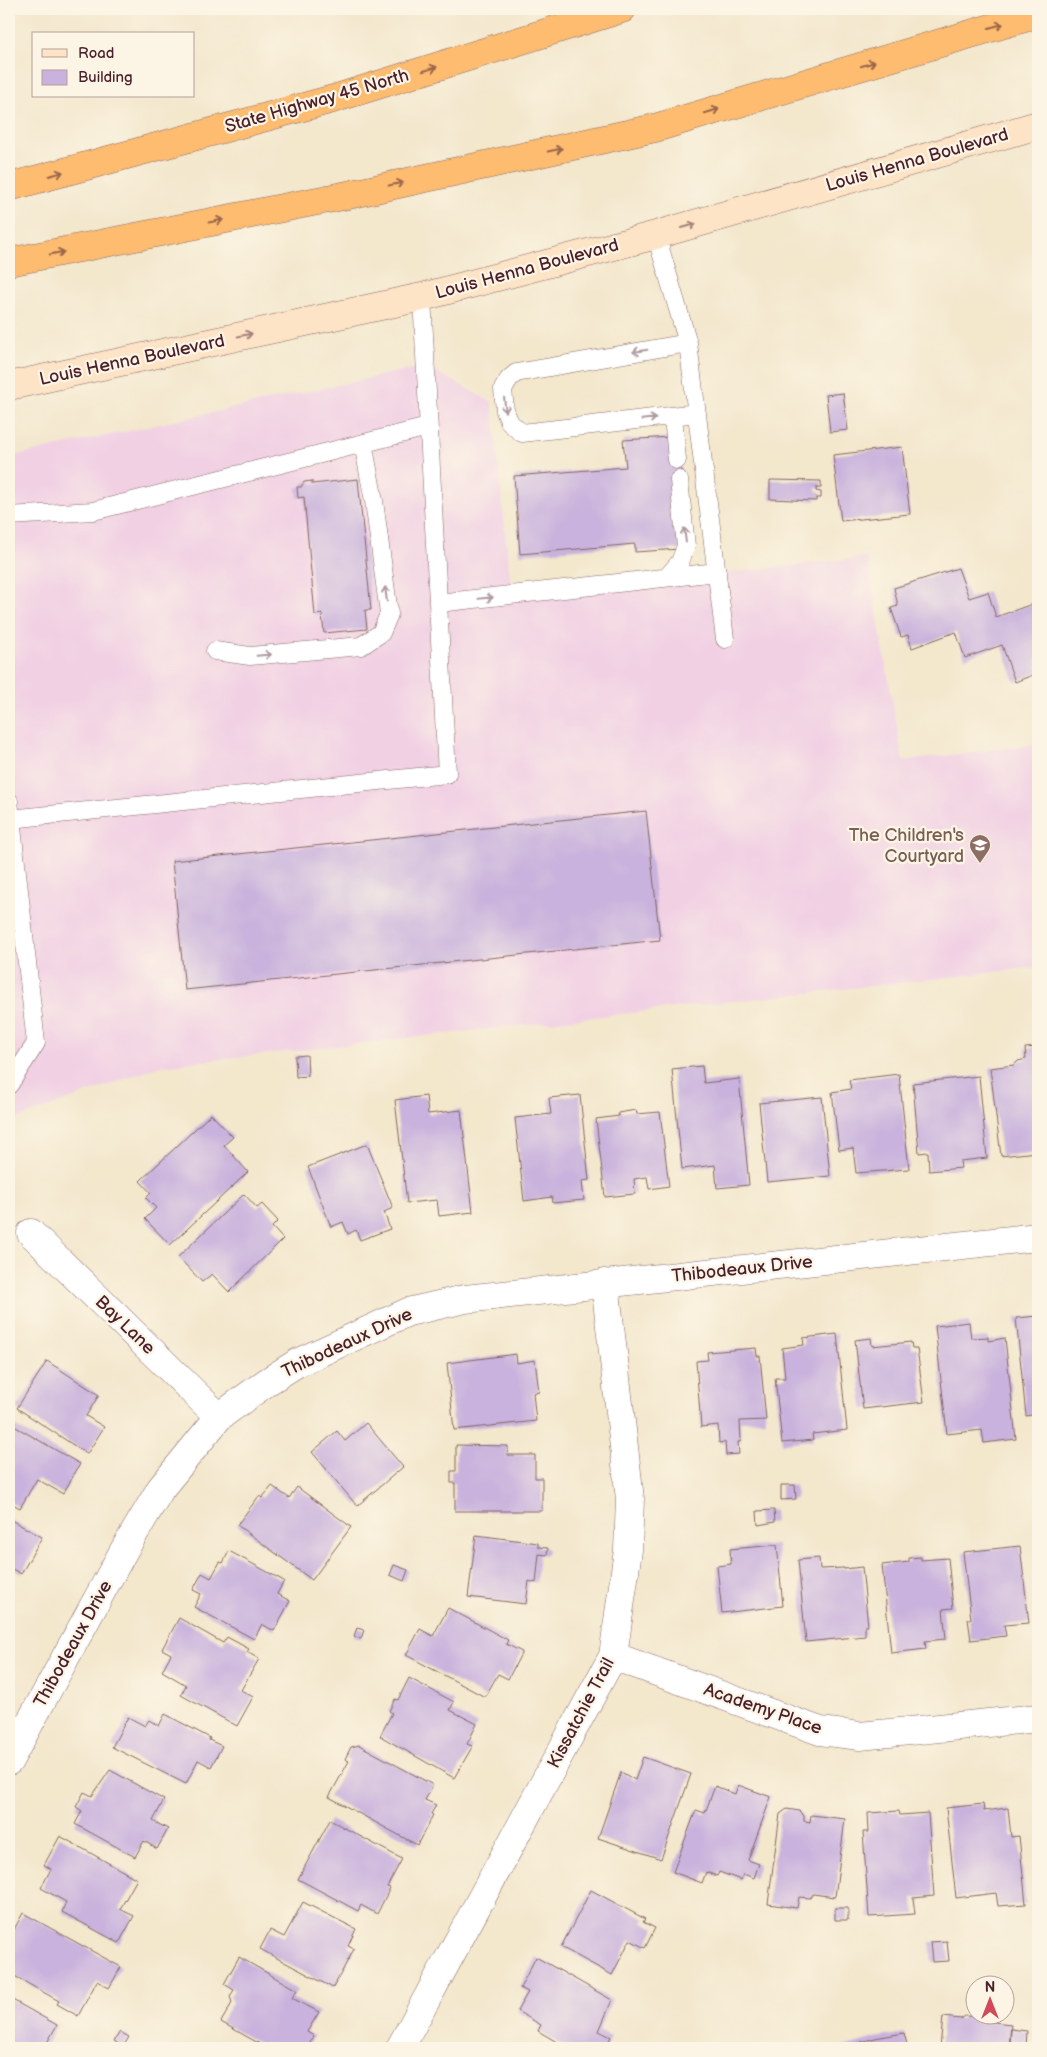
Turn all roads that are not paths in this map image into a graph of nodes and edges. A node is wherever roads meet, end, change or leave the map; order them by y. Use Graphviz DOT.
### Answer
graph roads {
  1 [pos="622,9"];
  2 [pos="1038,14"];
  3 [pos="1038,125"];
  4 [pos="9,186"];
  5 [pos="656,235"];
  6 [pos="9,262"];
  7 [pos="422,297"];
  8 [pos="688,343"];
  9 [pos="9,386"];
  10 [pos="697,413"];
  11 [pos="673,416"];
  12 [pos="428,427"];
  13 [pos="363,443"];
  14 [pos="677,460"];
  15 [pos="679,480"];
  16 [pos="9,516"];
  17 [pos="717,572"];
  18 [pos="667,577"];
  19 [pos="438,603"];
  20 [pos="726,639"];
  21 [pos="215,651"];
  22 [pos="9,801"];
  23 [pos="10,819"];
  24 [pos="14,893"];
  25 [pos="9,1085"];
  26 [pos="31,1233"];
  27 [pos="1038,1237"];
  28 [pos="605,1283"];
  29 [pos="219,1417"];
  30 [pos="613,1656"];
  31 [pos="1038,1718"];
  32 [pos="9,1761"];
  33 [pos="400,2048"];
  4 -- 1 [label="highway, State Highway 45 North, one-way"];
  6 -- 2 [label="highway, one-way"];
  5 -- 3 [label="main road, Louis Henna Boulevard, one-way"];
  5 -- 7 [label="main road, Louis Henna Boulevard"];
  5 -- 8 [label="lane"];
  9 -- 7 [label="main road, Louis Henna Boulevard, one-way"];
  7 -- 12 [label="lane"];
  8 -- 10 [label="lane"];
  8 -- 11 [label="lane, one-way"];
  10 -- 11 [label="lane"];
  10 -- 17 [label="lane"];
  11 -- 14 [label="lane"];
  12 -- 13 [label="lane"];
  12 -- 19 [label="lane"];
  13 -- 16 [label="lane"];
  21 -- 13 [label="lane, one-way"];
  18 -- 15 [label="lane, one-way"];
  17 -- 18 [label="lane"];
  17 -- 20 [label="lane"];
  19 -- 18 [label="lane, one-way"];
  19 -- 23 [label="lane"];
  22 -- 23 [label="lane"];
  23 -- 24 [label="lane"];
  24 -- 25 [label="lane"];
  26 -- 29 [label="street, Bay Lane"];
  27 -- 28 [label="street, Thibodeaux Drive"];
  28 -- 29 [label="street, Thibodeaux Drive"];
  28 -- 30 [label="street, Kissatchie Trail"];
  29 -- 32 [label="street, Thibodeaux Drive"];
  30 -- 31 [label="street, Academy Place"];
  30 -- 33 [label="street, Kissatchie Trail"];
}
